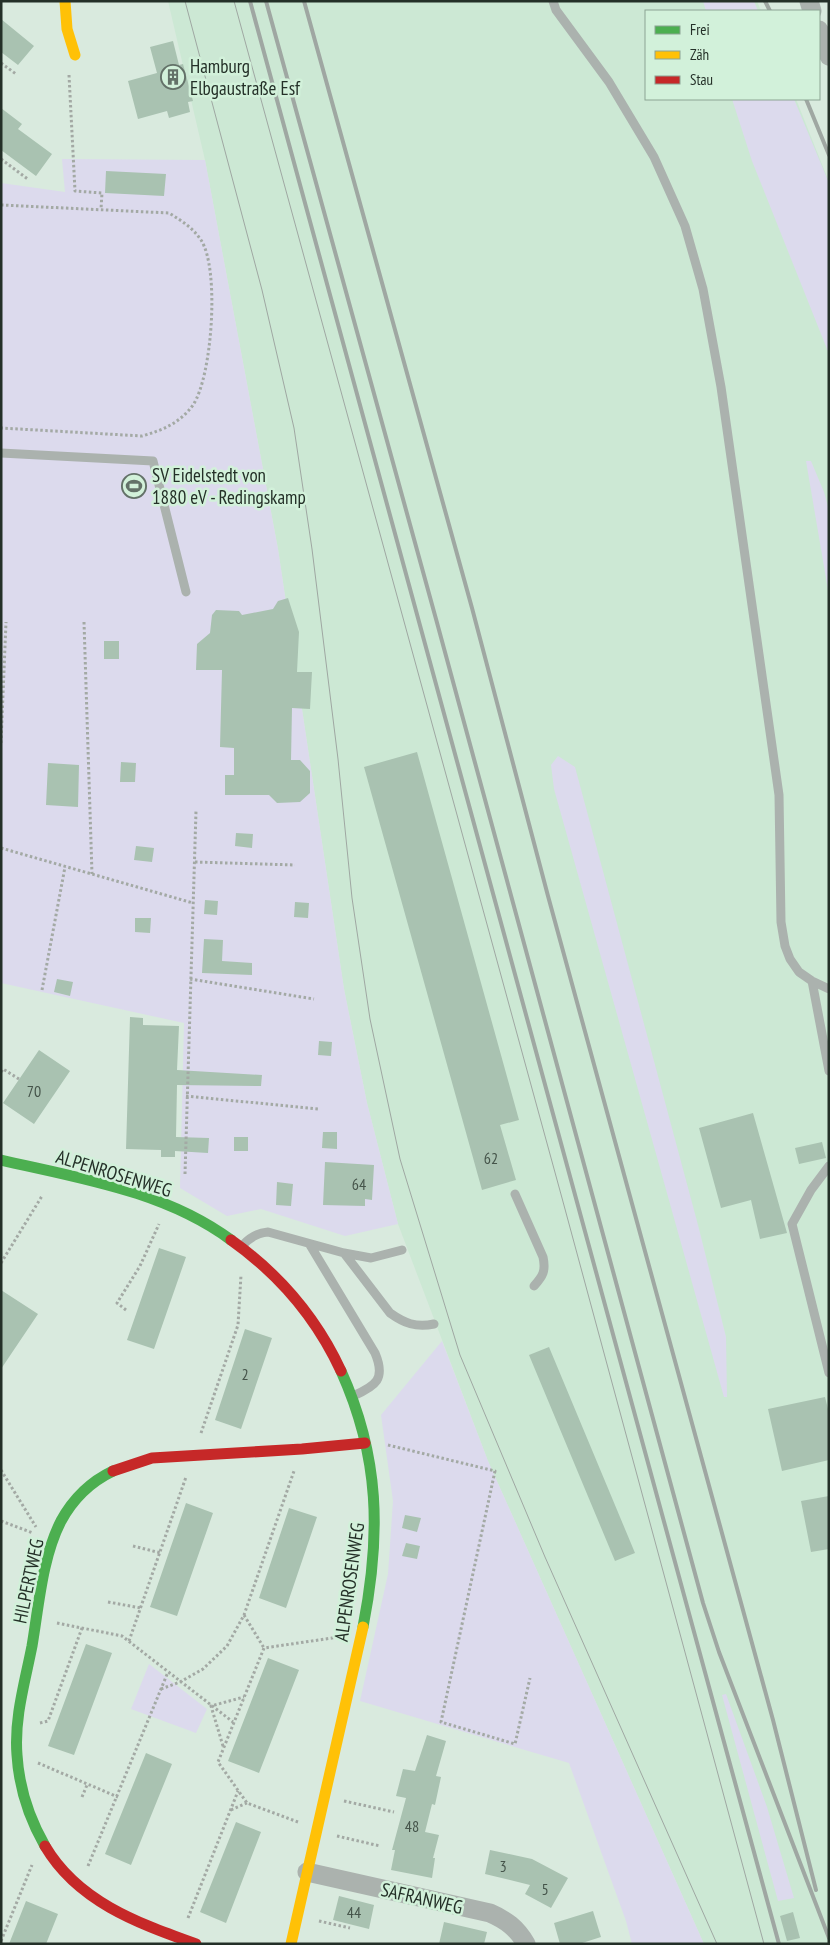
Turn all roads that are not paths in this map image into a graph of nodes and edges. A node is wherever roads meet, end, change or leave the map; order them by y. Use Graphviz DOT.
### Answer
graph roads {
  1 [pos="65,1"];
  2 [pos="553,1"];
  3 [pos="820,33"];
  4 [pos="75,55"];
  5 [pos="829,56"];
  6 [pos="1,453"];
  7 [pos="186,592"];
  8 [pos="812,981"];
  9 [pos="829,989"];
  10 [pos="829,1071"];
  11 [pos="1,1160"];
  12 [pos="829,1166"];
  13 [pos="515,1194"];
  14 [pos="310,1245"];
  15 [pos="241,1247"];
  16 [pos="402,1250"];
  17 [pos="344,1254"];
  18 [pos="534,1286"];
  19 [pos="434,1324"];
  20 [pos="829,1373"];
  21 [pos="352,1396"];
  22 [pos="365,1443"];
  23 [pos="307,1872"];
  24 [pos="196,1944"];
  25 [pos="291,1944"];
  26 [pos="526,1944"];
  1 -- 4 [label="street"];
  2 -- 8 [label="lane"];
  3 -- 5 [label="street"];
  6 -- 7 [label="lane"];
  8 -- 9 [label="lane"];
  8 -- 10 [label="lane"];
  11 -- 15 [label="street, ALPENROSENWEG"];
  12 -- 20 [label="lane"];
  13 -- 18 [label="lane"];
  14 -- 15 [label="lane"];
  14 -- 17 [label="lane"];
  14 -- 21 [label="lane"];
  15 -- 21 [label="street, ALPENROSENWEG"];
  16 -- 17 [label="lane"];
  17 -- 19 [label="lane"];
  21 -- 22 [label="street, ALPENROSENWEG"];
  22 -- 23 [label="street, ALPENROSENWEG"];
  22 -- 24 [label="street, HILPERTWEG"];
  23 -- 25 [label="street, ALPENROSENWEG"];
  23 -- 26 [label="street, SAFRANWEG"];
}
